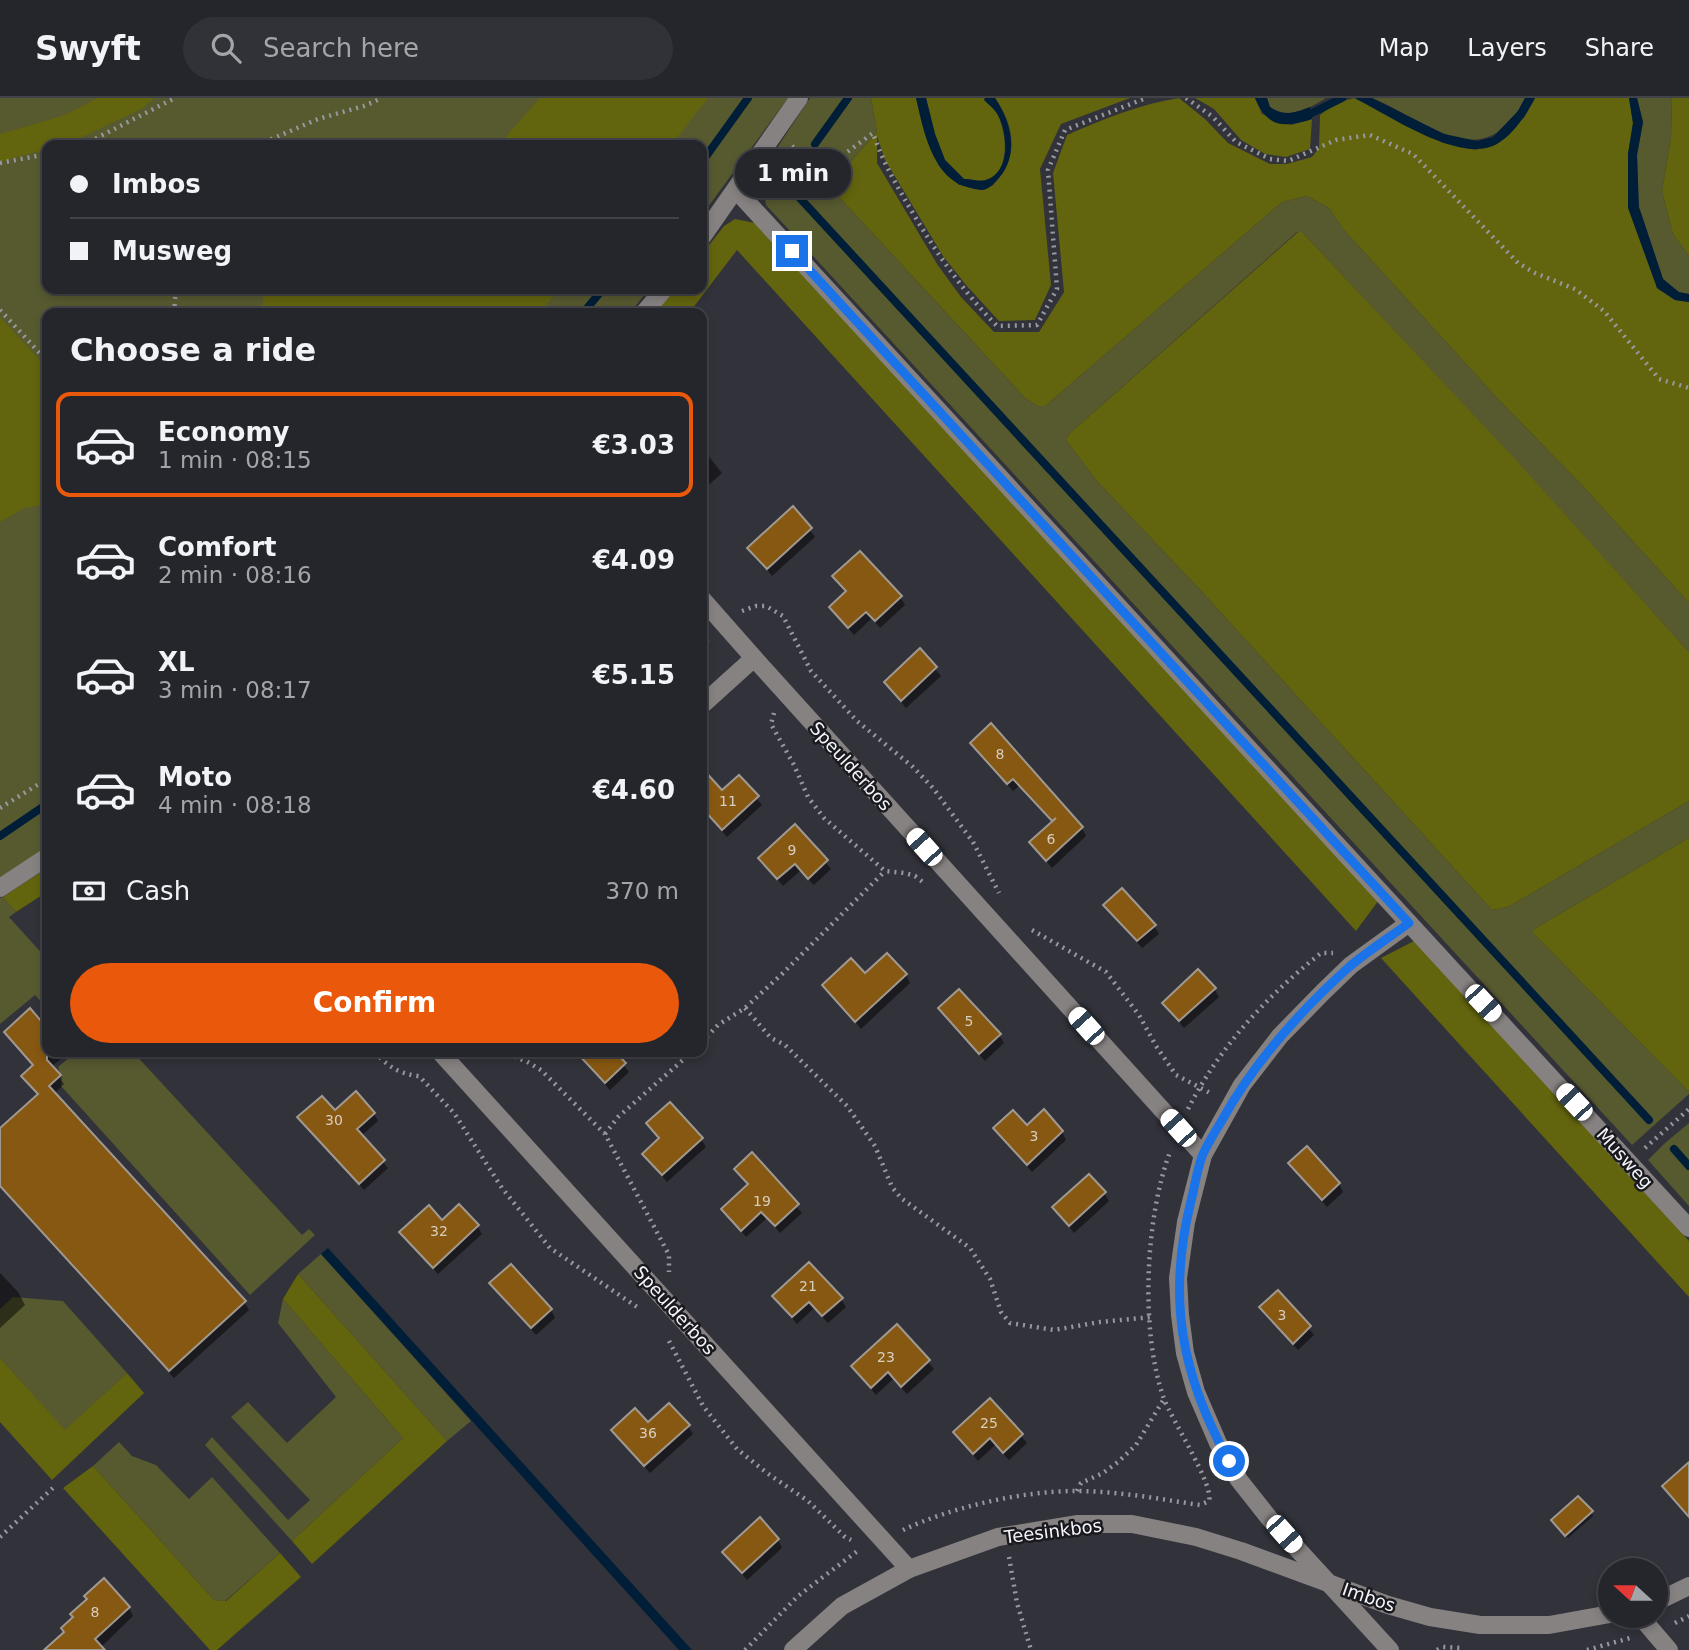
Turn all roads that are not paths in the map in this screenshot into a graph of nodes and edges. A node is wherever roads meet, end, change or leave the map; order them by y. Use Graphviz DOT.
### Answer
graph roads {
  1 [pos="799,98"];
  2 [pos="736,190"];
  3 [pos="707,230"];
  4 [pos="660,294"];
  5 [pos="648,308"];
  6 [pos="707,605"];
  7 [pos="754,658"];
  8 [pos="707,700"];
  9 [pos="42,860"];
  10 [pos="0,888"];
  11 [pos="1409,923"];
  12 [pos="445,1057"];
  13 [pos="1203,1155"];
  14 [pos="1689,1228"];
  15 [pos="909,1569"];
  16 [pos="1330,1584"];
  17 [pos="1689,1586"];
  18 [pos="1668,1596"];
  19 [pos="1598,1616"];
  20 [pos="1650,1628"];
  21 [pos="793,1650"];
  22 [pos="1390,1650"];
  23 [pos="1669,1650"];
  1 -- 2 [label="street"];
  2 -- 3 [label="street"];
  2 -- 11 [label="street, Musweg"];
  4 -- 5 [label="street"];
  6 -- 7 [label="street, Speulderbos"];
  7 -- 8 [label="street"];
  7 -- 13 [label="street, Speulderbos"];
  9 -- 10 [label="street"];
  11 -- 13 [label="street, Imbos"];
  11 -- 14 [label="street, Musweg"];
  12 -- 15 [label="street, Speulderbos"];
  13 -- 16 [label="street, Imbos"];
  15 -- 16 [label="street, Teesinkbos"];
  15 -- 21 [label="street, Teesinkbos"];
  16 -- 19 [label="street, Imbos"];
  16 -- 22 [label="street, Teesinkbos"];
  17 -- 18 [label="street"];
  20 -- 23 [label="street"];
}
